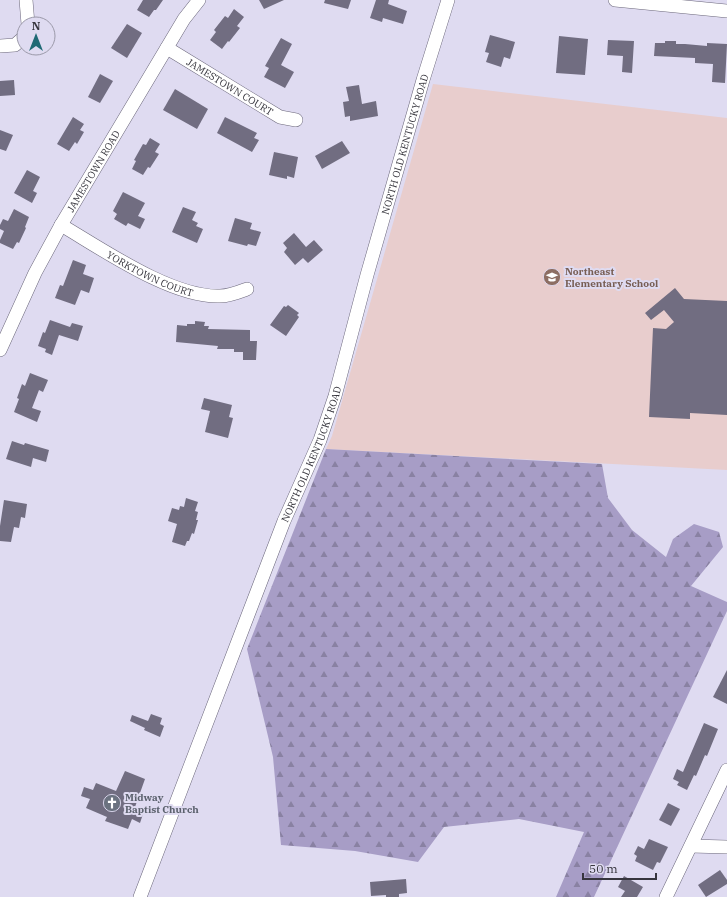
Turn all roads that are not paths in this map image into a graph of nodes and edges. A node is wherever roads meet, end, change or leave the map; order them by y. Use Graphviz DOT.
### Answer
graph roads {
  1 [pos="26,0"];
  2 [pos="199,0"];
  3 [pos="448,0"];
  4 [pos="615,0"];
  5 [pos="727,10"];
  6 [pos="27,16"];
  7 [pos="16,43"];
  8 [pos="0,46"];
  9 [pos="167,48"];
  10 [pos="296,120"];
  11 [pos="61,225"];
  12 [pos="247,290"];
  13 [pos="0,350"];
  14 [pos="727,770"];
  15 [pos="691,846"];
  16 [pos="727,847"];
  17 [pos="140,897"];
  18 [pos="666,897"];
  1 -- 6 [label="street"];
  2 -- 9 [label="street, JAMESTOWN ROAD"];
  3 -- 17 [label="street, NORTH OLD KENTUCKY ROAD"];
  4 -- 5 [label="street"];
  7 -- 8 [label="street"];
  9 -- 10 [label="street, JAMESTOWN COURT"];
  9 -- 11 [label="street, JAMESTOWN ROAD"];
  11 -- 12 [label="street, YORKTOWN COURT"];
  11 -- 13 [label="street, JAMESTOWN ROAD"];
  14 -- 15 [label="street"];
  15 -- 16 [label="street"];
  15 -- 18 [label="street"];
}
